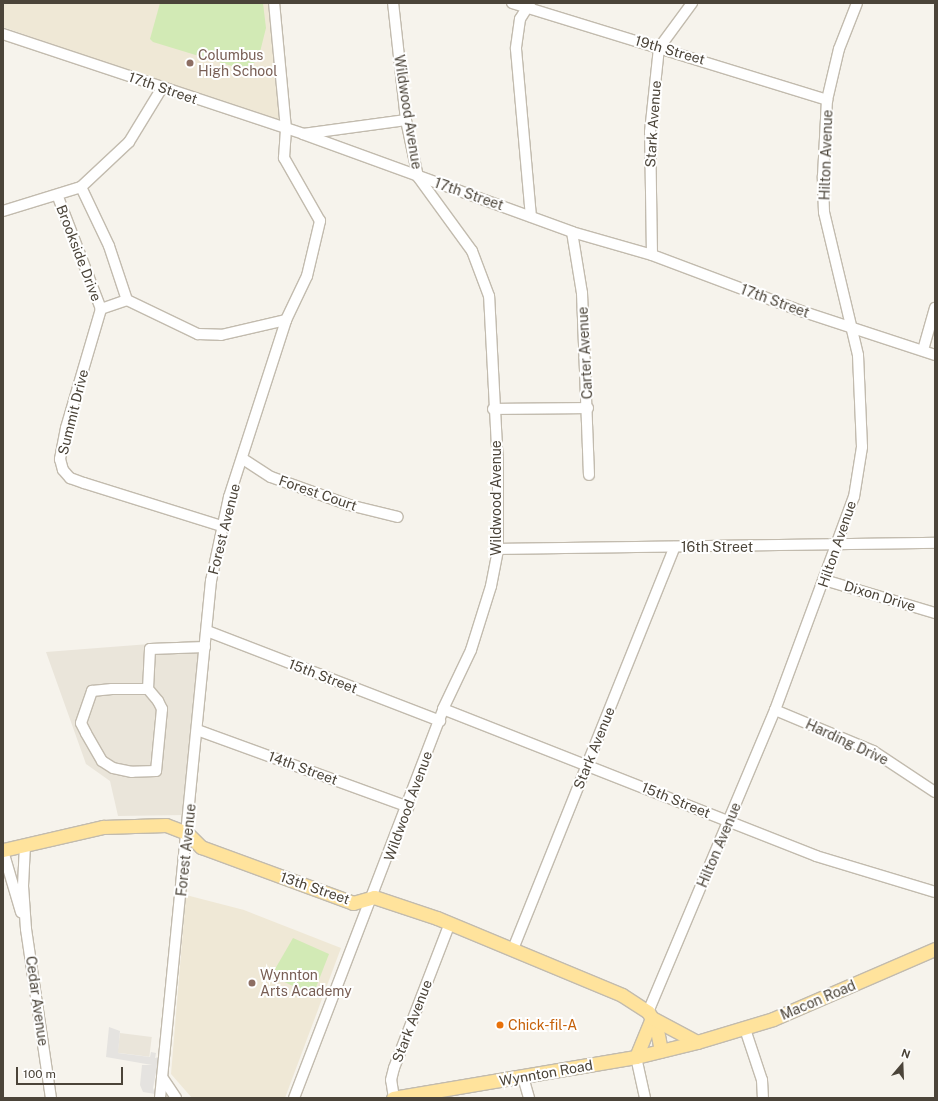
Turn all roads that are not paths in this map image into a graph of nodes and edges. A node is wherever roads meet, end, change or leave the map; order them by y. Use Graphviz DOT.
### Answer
graph roads {
  1 [pos="274,3"];
  2 [pos="393,3"];
  3 [pos="512,3"];
  4 [pos="692,3"];
  5 [pos="857,3"];
  6 [pos="528,5"];
  7 [pos="3,34"];
  8 [pos="659,48"];
  9 [pos="162,88"];
  10 [pos="828,100"];
  11 [pos="406,120"];
  12 [pos="286,129"];
  13 [pos="303,134"];
  14 [pos="418,177"];
  15 [pos="81,187"];
  16 [pos="58,197"];
  17 [pos="3,211"];
  18 [pos="531,216"];
  19 [pos="572,232"];
  20 [pos="652,255"];
  21 [pos="126,300"];
  22 [pos="935,308"];
  23 [pos="101,309"];
  24 [pos="286,320"];
  25 [pos="852,328"];
  26 [pos="923,350"];
  27 [pos="935,355"];
  28 [pos="588,408"];
  29 [pos="493,409"];
  30 [pos="243,459"];
  31 [pos="589,475"];
  32 [pos="398,517"];
  33 [pos="221,526"];
  34 [pos="935,543"];
  35 [pos="674,547"];
  36 [pos="837,547"];
  37 [pos="498,549"];
  38 [pos="824,580"];
  39 [pos="935,613"];
  40 [pos="207,631"];
  41 [pos="205,647"];
  42 [pos="148,689"];
  43 [pos="443,709"];
  44 [pos="775,710"];
  45 [pos="440,721"];
  46 [pos="197,730"];
  47 [pos="587,765"];
  48 [pos="935,792"];
  49 [pos="408,807"];
  50 [pos="729,821"];
  51 [pos="187,833"];
  52 [pos="26,845"];
  53 [pos="3,851"];
  54 [pos="935,892"];
  55 [pos="374,897"];
  56 [pos="450,923"];
  57 [pos="26,929"];
  58 [pos="513,949"];
  59 [pos="935,949"];
  60 [pos="650,1015"];
  61 [pos="745,1029"];
  62 [pos="697,1042"];
  63 [pos="661,1051"];
  64 [pos="636,1057"];
  65 [pos="162,1077"];
  66 [pos="523,1077"];
  67 [pos="50,1098"];
  68 [pos="160,1098"];
  69 [pos="176,1098"];
  70 [pos="294,1098"];
  71 [pos="394,1098"];
  72 [pos="529,1098"];
  73 [pos="645,1098"];
  74 [pos="763,1098"];
  1 -- 12 [label="street, Forest Avenue"];
  2 -- 11 [label="street, Wildwood Avenue"];
  3 -- 6 [label="street, 19th Street"];
  4 -- 8 [label="street"];
  5 -- 10 [label="street, Hilton Avenue"];
  6 -- 8 [label="street, 19th Street"];
  6 -- 18 [label="street"];
  7 -- 9 [label="street, 17th Street"];
  8 -- 10 [label="street, 19th Street"];
  8 -- 20 [label="street, Stark Avenue"];
  9 -- 12 [label="street, 17th Street"];
  9 -- 15 [label="street"];
  10 -- 25 [label="street, Hilton Avenue"];
  11 -- 13 [label="street"];
  11 -- 14 [label="street, Wildwood Avenue"];
  12 -- 13 [label="street, 17th Street"];
  12 -- 24 [label="street, Forest Avenue"];
  13 -- 14 [label="street, 17th Street"];
  14 -- 18 [label="street, 17th Street"];
  14 -- 29 [label="street, Wildwood Avenue"];
  15 -- 16 [label="street"];
  15 -- 21 [label="street, Brookside Drive"];
  16 -- 17 [label="street"];
  16 -- 23 [label="street, Brookside Drive"];
  18 -- 19 [label="street, 17th Street"];
  19 -- 20 [label="street, 17th Street"];
  19 -- 28 [label="street, Carter Avenue"];
  20 -- 25 [label="street, 17th Street"];
  21 -- 23 [label="street"];
  21 -- 24 [label="street"];
  22 -- 26 [label="street"];
  23 -- 33 [label="street, Summit Drive"];
  24 -- 30 [label="street, Forest Avenue"];
  25 -- 26 [label="street, 17th Street"];
  25 -- 36 [label="street, Hilton Avenue"];
  26 -- 27 [label="street, 17th Street"];
  28 -- 29 [label="street"];
  28 -- 31 [label="street, Carter Avenue"];
  29 -- 37 [label="street, Wildwood Avenue"];
  30 -- 32 [label="street, Forest Court"];
  30 -- 33 [label="street, Forest Avenue"];
  33 -- 40 [label="street, Forest Avenue"];
  34 -- 36 [label="street, 16th Street"];
  35 -- 36 [label="street, 16th Street"];
  35 -- 37 [label="street, 16th Street"];
  35 -- 47 [label="street, Stark Avenue"];
  36 -- 38 [label="street, Hilton Avenue"];
  37 -- 43 [label="street, Wildwood Avenue"];
  38 -- 39 [label="street, Dixon Drive"];
  38 -- 44 [label="street, Hilton Avenue"];
  40 -- 41 [label="street, Forest Avenue"];
  40 -- 45 [label="street, 15th Street"];
  41 -- 42 [label="street"];
  41 -- 46 [label="street, Forest Avenue"];
  42 -- 42 [label="street"];
  43 -- 45 [label="street, Wildwood Avenue"];
  43 -- 47 [label="street, 15th Street"];
  44 -- 48 [label="street, Harding Drive"];
  44 -- 50 [label="street, Hilton Avenue"];
  45 -- 49 [label="street, Wildwood Avenue"];
  46 -- 49 [label="street, 14th Street"];
  46 -- 51 [label="street, Forest Avenue"];
  47 -- 50 [label="street, 15th Street"];
  47 -- 58 [label="street, Stark Avenue"];
  49 -- 55 [label="street, Wildwood Avenue"];
  50 -- 54 [label="street, 15th Street"];
  50 -- 60 [label="street, Hilton Avenue"];
  51 -- 52 [label="main road, 13th Street"];
  51 -- 55 [label="main road, 13th Street"];
  51 -- 65 [label="street, Forest Avenue"];
  52 -- 53 [label="main road, 13th Street"];
  52 -- 57 [label="street"];
  53 -- 57 [label="street"];
  55 -- 56 [label="main road"];
  55 -- 70 [label="street, Wildwood Avenue"];
  56 -- 58 [label="main road"];
  56 -- 71 [label="street, Stark Avenue"];
  57 -- 67 [label="street, Cedar Avenue"];
  58 -- 60 [label="main road"];
  59 -- 61 [label="main road, Macon Road"];
  60 -- 62 [label="main road"];
  60 -- 63 [label="main road"];
  60 -- 64 [label="main road"];
  61 -- 62 [label="main road, Macon Road"];
  61 -- 74 [label="street"];
  62 -- 63 [label="main road, Wynnton Road"];
  63 -- 64 [label="main road, Wynnton Road"];
  64 -- 66 [label="main road, Wynnton Road"];
  64 -- 73 [label="street"];
  65 -- 68 [label="street, Forest Avenue"];
  65 -- 69 [label="street"];
  66 -- 71 [label="main road, Wynnton Road"];
  66 -- 72 [label="street"];
}
